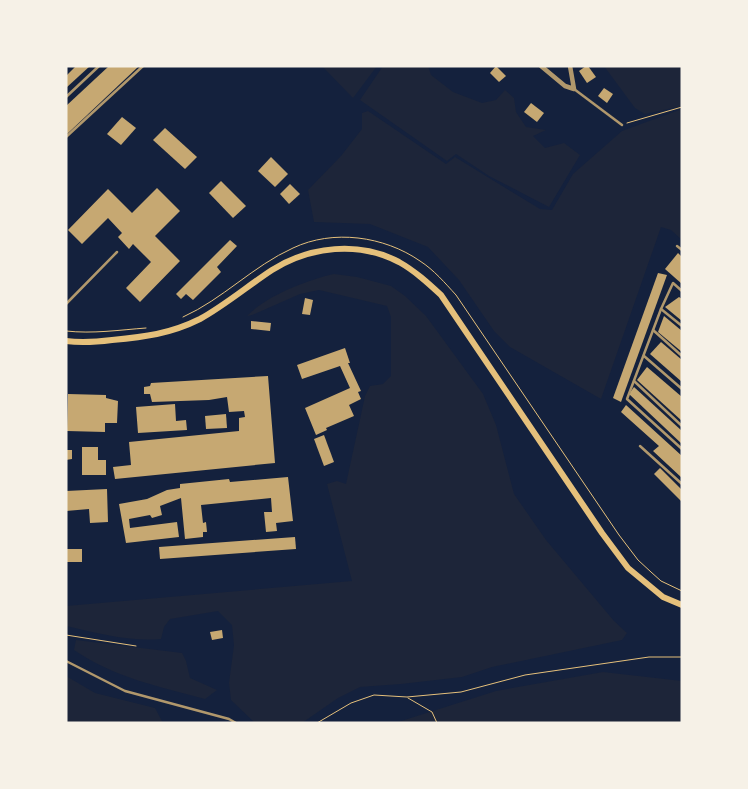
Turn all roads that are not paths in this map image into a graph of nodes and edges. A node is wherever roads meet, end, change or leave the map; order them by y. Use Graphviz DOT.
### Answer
graph roads {
  1 [pos="99,66"];
  2 [pos="144,66"];
  3 [pos="541,66"];
  4 [pos="570,66"];
  5 [pos="574,89"];
  6 [pos="66,97"];
  7 [pos="622,124"];
  8 [pos="66,137"];
  9 [pos="677,246"];
  10 [pos="682,250"];
  11 [pos="117,252"];
  12 [pos="682,291"];
  13 [pos="66,304"];
  14 [pos="661,309"];
  15 [pos="682,326"];
  16 [pos="652,330"];
  17 [pos="66,341"];
  18 [pos="644,356"];
  19 [pos="682,356"];
  20 [pos="634,381"];
  21 [pos="682,389"];
  22 [pos="682,426"];
  23 [pos="640,446"];
  24 [pos="682,449"];
  25 [pos="682,484"];
  26 [pos="682,605"];
  27 [pos="66,660"];
  28 [pos="236,723"];
  1 -- 6 [label="lane"];
  2 -- 8 [label="lane"];
  3 -- 5 [label="street"];
  4 -- 5 [label="street"];
  5 -- 7 [label="lane"];
  9 -- 10 [label="lane"];
  11 -- 13 [label="lane"];
  12 -- 14 [label="lane"];
  14 -- 15 [label="lane"];
  14 -- 16 [label="lane"];
  16 -- 18 [label="lane"];
  16 -- 19 [label="lane"];
  17 -- 26 [label="main road"];
  18 -- 20 [label="lane"];
  18 -- 21 [label="lane"];
  20 -- 22 [label="lane"];
  20 -- 24 [label="lane"];
  23 -- 25 [label="lane"];
  27 -- 28 [label="lane"];
}
